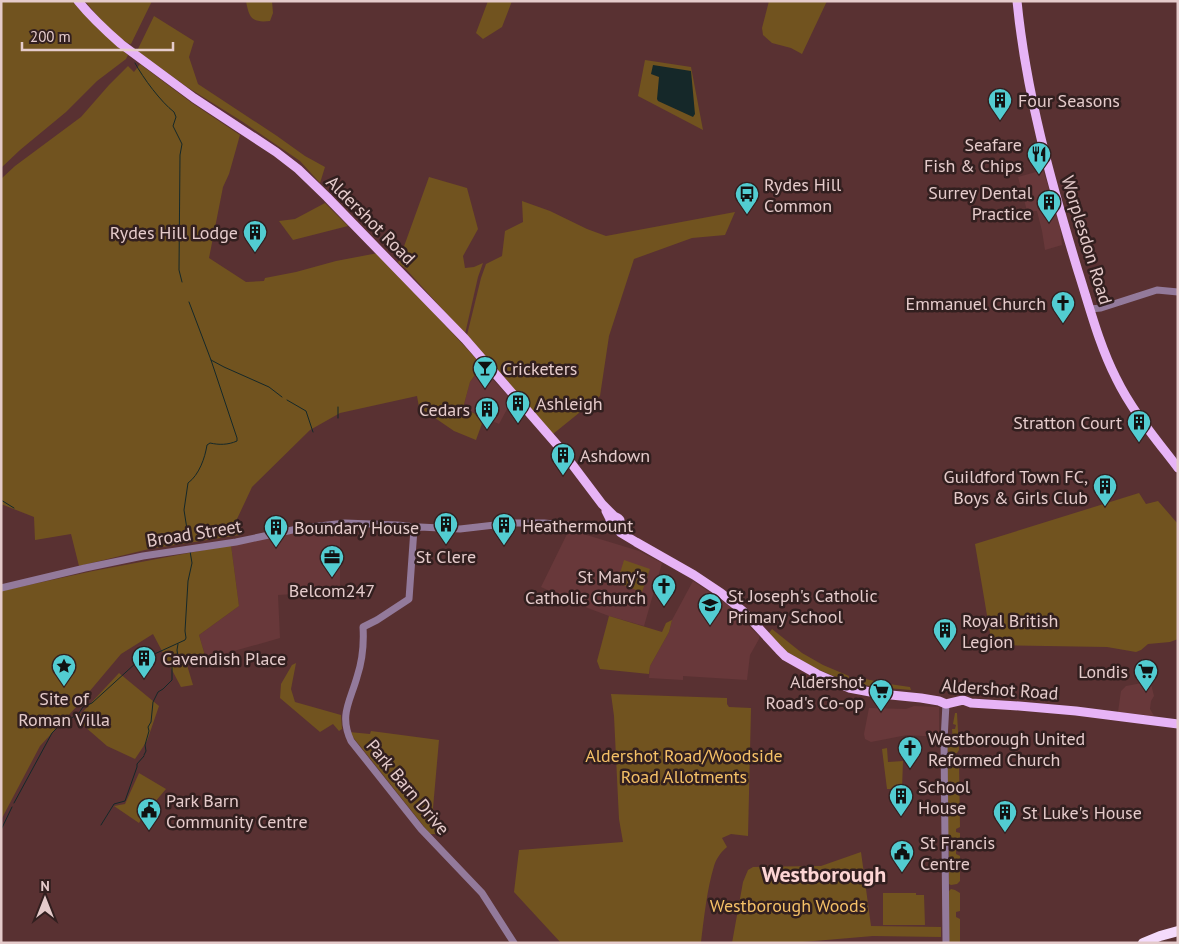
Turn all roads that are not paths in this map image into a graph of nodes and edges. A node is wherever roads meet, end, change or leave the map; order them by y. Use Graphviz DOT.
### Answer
graph roads {
  1 [pos="78,1"];
  2 [pos="1017,1"];
  3 [pos="1178,292"];
  4 [pos="1090,309"];
  5 [pos="1178,468"];
  6 [pos="613,522"];
  7 [pos="414,529"];
  8 [pos="1,588"];
  9 [pos="946,704"];
  10 [pos="1178,724"];
  11 [pos="1178,931"];
  12 [pos="1178,938"];
  13 [pos="514,943"];
  14 [pos="946,943"];
  15 [pos="1143,943"];
  16 [pos="1157,943"];
  1 -- 6 [label="main road, Aldershot Road"];
  2 -- 4 [label="main road, Worplesdon Road"];
  3 -- 4 [label="street"];
  4 -- 5 [label="main road, Worplesdon Road"];
  6 -- 7 [label="street, Broad Street"];
  6 -- 9 [label="main road, Aldershot Road"];
  7 -- 8 [label="street, Broad Street"];
  7 -- 13 [label="street, Park Barn Drive"];
  9 -- 10 [label="main road, Aldershot Road"];
  9 -- 14 [label="street"];
  11 -- 15 [label="highway"];
  12 -- 16 [label="highway"];
}
